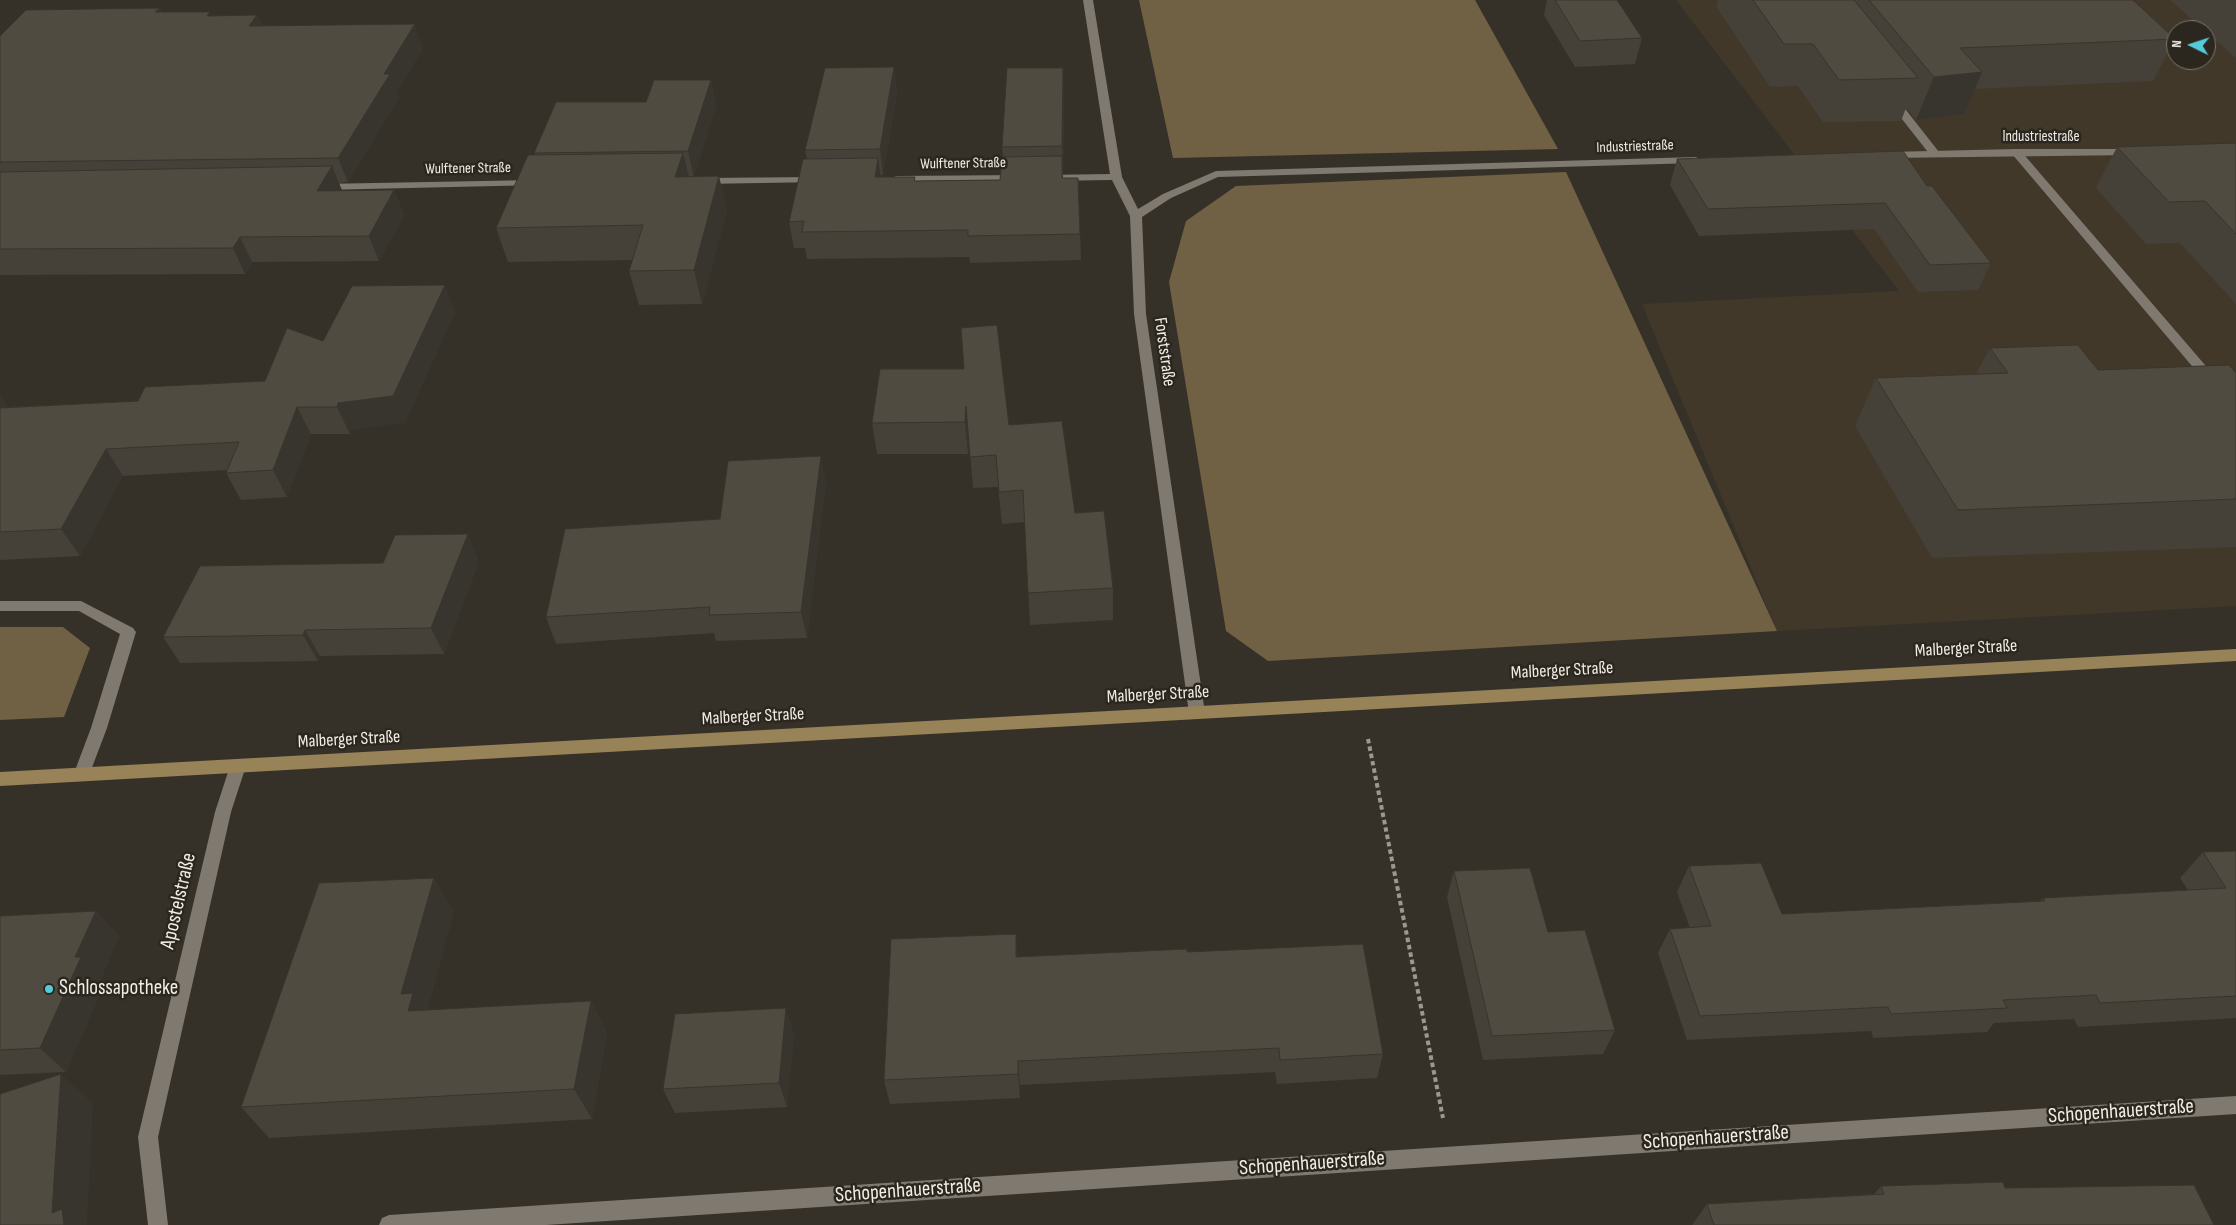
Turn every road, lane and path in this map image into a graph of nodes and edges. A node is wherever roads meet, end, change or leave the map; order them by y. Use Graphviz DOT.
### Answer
graph roads {
  1 [pos="1088,0"];
  2 [pos="1884,90"];
  3 [pos="2016,152"];
  4 [pos="2149,152"];
  5 [pos="1935,154"];
  6 [pos="1875,156"];
  7 [pos="1706,160"];
  8 [pos="1116,177"];
  9 [pos="888,179"];
  10 [pos="829,180"];
  11 [pos="691,181"];
  12 [pos="543,183"];
  13 [pos="308,187"];
  14 [pos="1136,216"];
  15 [pos="2236,409"];
  16 [pos="0,606"];
  17 [pos="2236,655"];
  18 [pos="1360,702"];
  19 [pos="1197,713"];
  20 [pos="238,766"];
  21 [pos="82,774"];
  22 [pos="0,779"];
  23 [pos="2236,1105"];
  24 [pos="1450,1155"];
  25 [pos="158,1225"];
  26 [pos="388,1225"];
  1 -- 8 [label="street, Forststraße"];
  2 -- 5 [label="street"];
  3 -- 4 [label="street, Industriestraße"];
  3 -- 5 [label="street, Industriestraße"];
  3 -- 15 [label="street"];
  5 -- 6 [label="street, Industriestraße"];
  7 -- 14 [label="street, Industriestraße"];
  8 -- 9 [label="street, Wulftener Straße"];
  8 -- 14 [label="street, Forststraße"];
  10 -- 11 [label="street"];
  12 -- 13 [label="street, Wulftener Straße"];
  14 -- 19 [label="street, Forststraße"];
  16 -- 21 [label="street"];
  17 -- 18 [label="street, Malberger Straße"];
  18 -- 19 [label="street, Malberger Straße"];
  18 -- 24 [label="path"];
  19 -- 20 [label="street, Malberger Straße"];
  20 -- 21 [label="street, Malberger Straße"];
  20 -- 25 [label="street, Apostelstraße"];
  21 -- 22 [label="street, Malberger Straße"];
  23 -- 24 [label="street, Schopenhauerstraße"];
  24 -- 26 [label="street, Schopenhauerstraße"];
}
